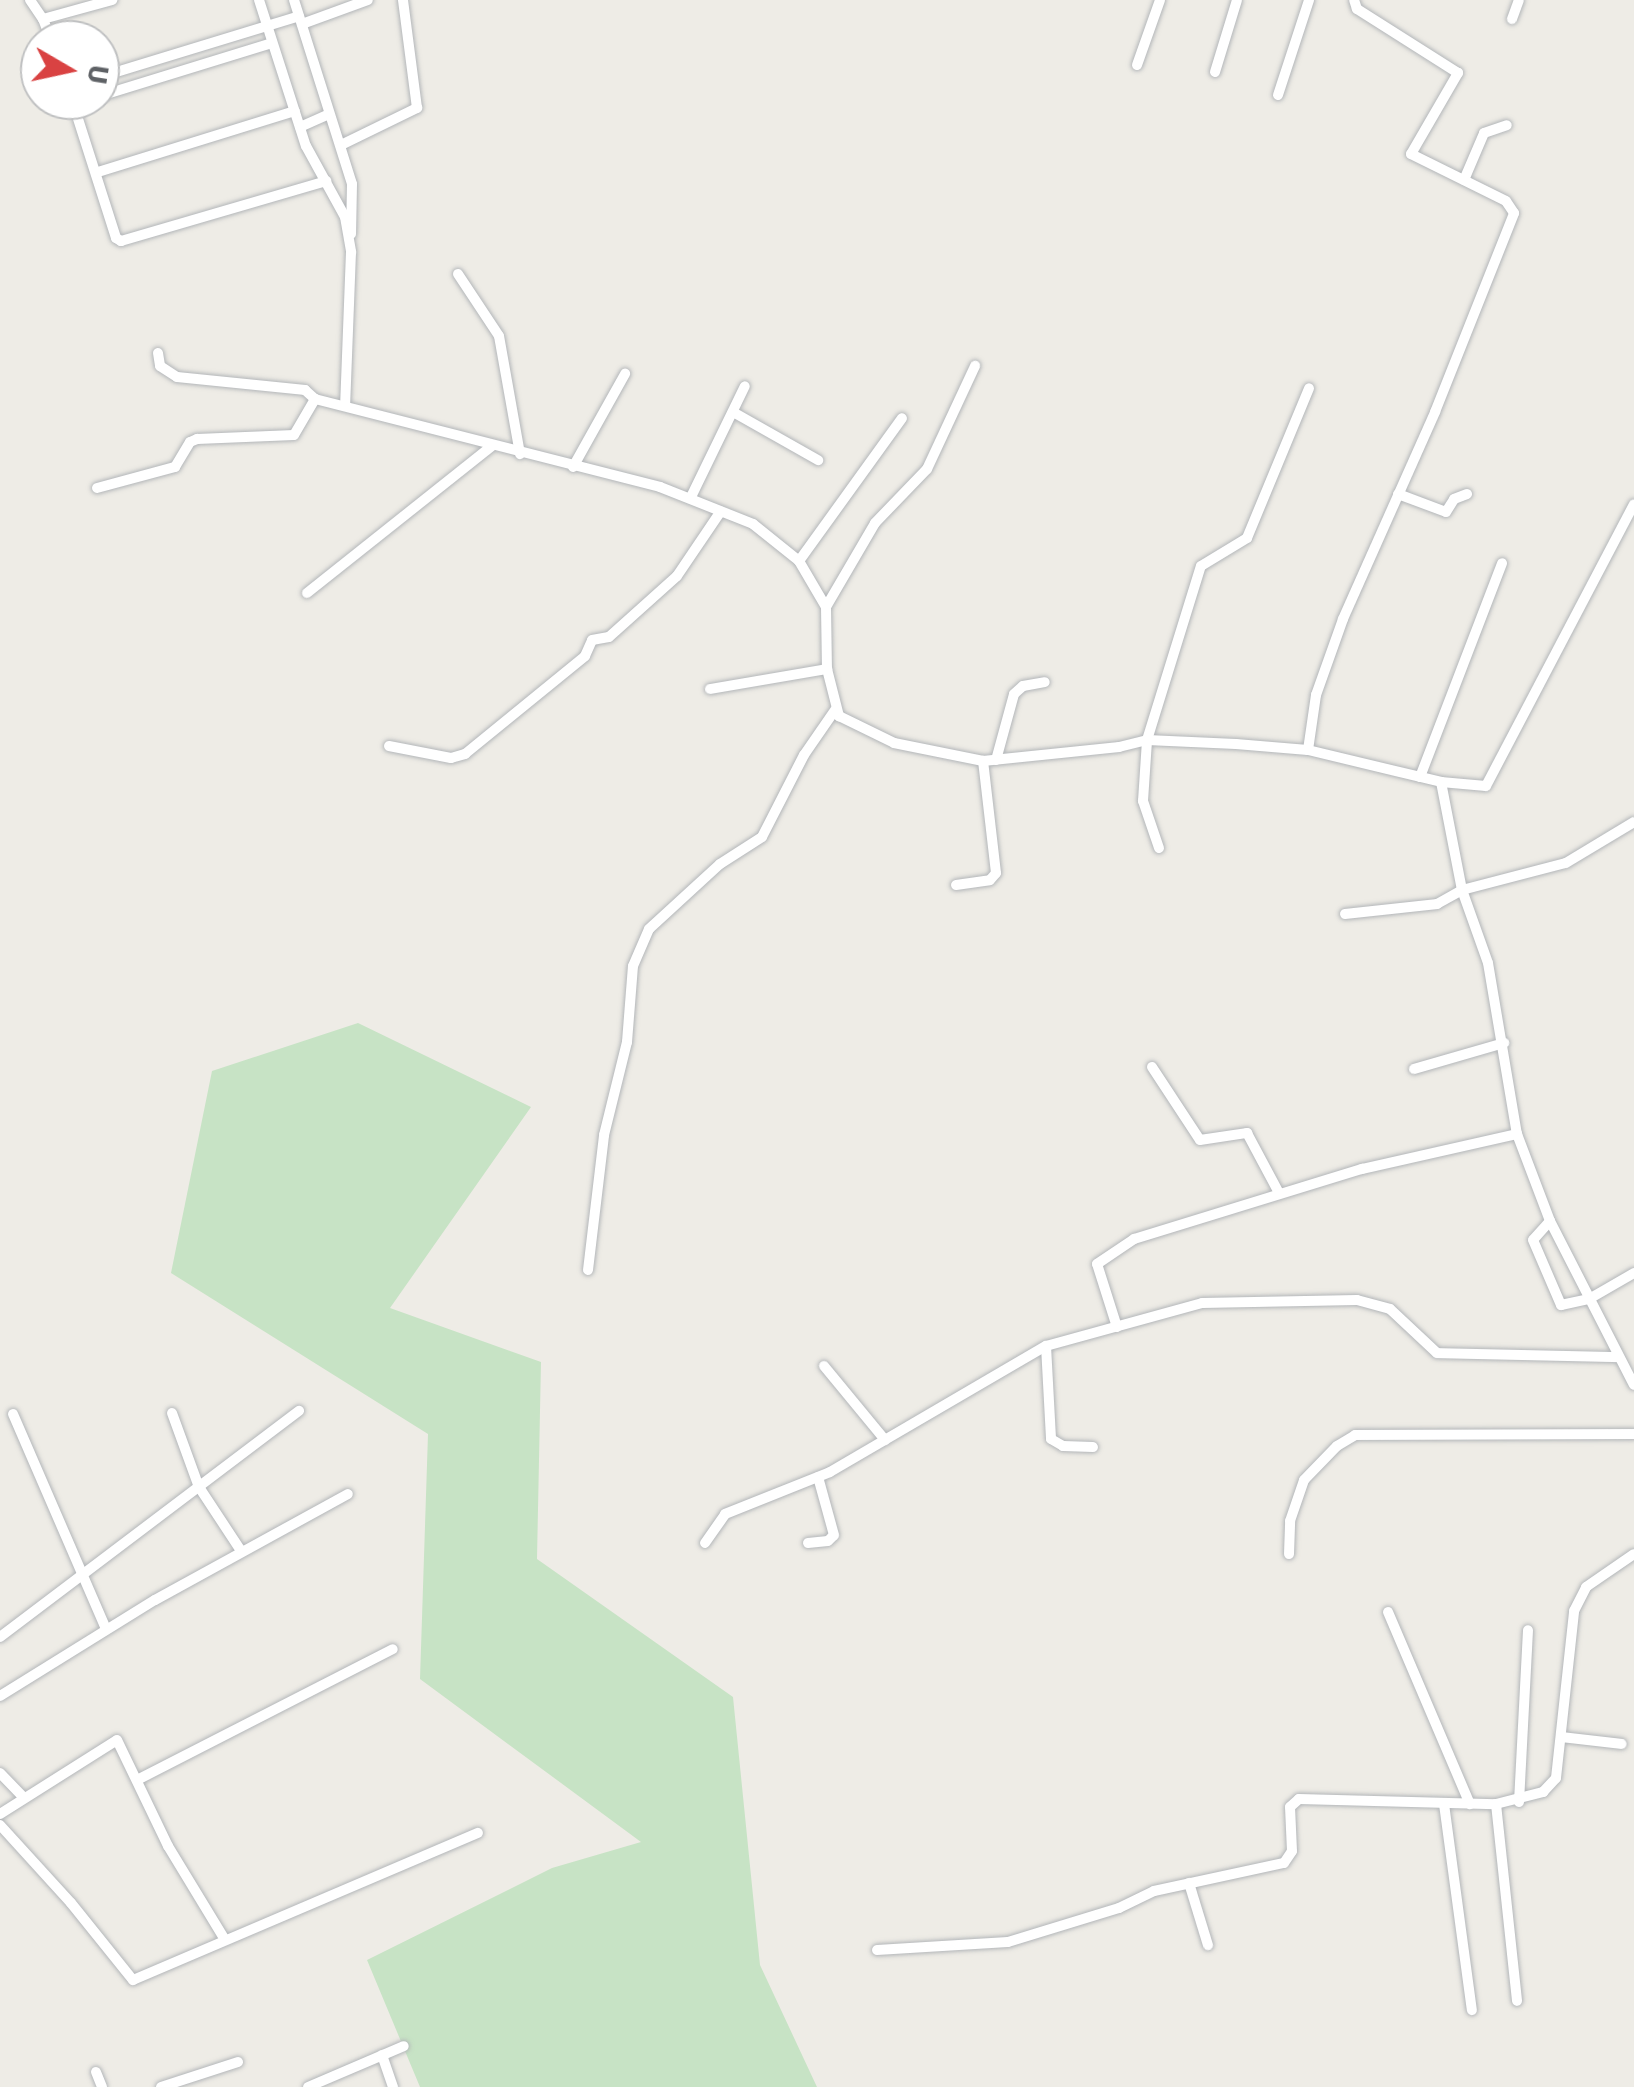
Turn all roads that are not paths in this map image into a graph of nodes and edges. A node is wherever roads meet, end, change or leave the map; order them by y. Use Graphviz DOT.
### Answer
graph roads {
  1 [pos="112,0"];
  2 [pos="259,0"];
  3 [pos="368,0"];
  4 [pos="404,0"];
  5 [pos="1160,0"];
  6 [pos="1237,0"];
  7 [pos="1309,0"];
  8 [pos="1354,0"];
  9 [pos="1519,0"];
  10 [pos="296,1"];
  11 [pos="37,2"];
  12 [pos="43,18"];
  13 [pos="1512,19"];
  14 [pos="301,20"];
  15 [pos="267,27"];
  16 [pos="272,43"];
  17 [pos="1138,65"];
  18 [pos="120,71"];
  19 [pos="1214,72"];
  20 [pos="120,90"];
  21 [pos="1278,95"];
  22 [pos="294,111"];
  23 [pos="328,114"];
  24 [pos="79,120"];
  25 [pos="1507,124"];
  26 [pos="300,127"];
  27 [pos="341,145"];
  28 [pos="98,172"];
  29 [pos="1464,180"];
  30 [pos="326,181"];
  31 [pos="349,239"];
  32 [pos="458,274"];
  33 [pos="158,353"];
  34 [pos="974,366"];
  35 [pos="626,374"];
  36 [pos="745,386"];
  37 [pos="1309,388"];
  38 [pos="315,399"];
  39 [pos="345,406"];
  40 [pos="733,412"];
  41 [pos="902,418"];
  42 [pos="492,446"];
  43 [pos="520,454"];
  44 [pos="818,460"];
  45 [pos="573,467"];
  46 [pos="97,488"];
  47 [pos="1398,494"];
  48 [pos="1467,494"];
  49 [pos="690,497"];
  50 [pos="1634,504"];
  51 [pos="721,511"];
  52 [pos="1631,520"];
  53 [pos="799,561"];
  54 [pos="1502,563"];
  55 [pos="307,594"];
  56 [pos="826,607"];
  57 [pos="827,669"];
  58 [pos="1045,682"];
  59 [pos="710,689"];
  60 [pos="835,710"];
  61 [pos="1147,740"];
  62 [pos="390,746"];
  63 [pos="1308,750"];
  64 [pos="996,760"];
  65 [pos="983,761"];
  66 [pos="1420,778"];
  67 [pos="1441,782"];
  68 [pos="1634,822"];
  69 [pos="1159,848"];
  70 [pos="956,885"];
  71 [pos="1462,890"];
  72 [pos="1345,914"];
  73 [pos="1504,1043"];
  74 [pos="1152,1067"];
  75 [pos="1414,1069"];
  76 [pos="1516,1134"];
  77 [pos="1279,1193"];
  78 [pos="1550,1220"];
  79 [pos="588,1270"];
  80 [pos="1634,1273"];
  81 [pos="1590,1299"];
  82 [pos="1118,1326"];
  83 [pos="1046,1346"];
  84 [pos="1618,1357"];
  85 [pos="824,1366"];
  86 [pos="1634,1385"];
  87 [pos="299,1411"];
  88 [pos="172,1413"];
  89 [pos="12,1414"];
  90 [pos="1634,1434"];
  91 [pos="885,1440"];
  92 [pos="1093,1448"];
  93 [pos="818,1477"];
  94 [pos="199,1487"];
  95 [pos="348,1494"];
  96 [pos="808,1542"];
  97 [pos="705,1543"];
  98 [pos="240,1551"];
  99 [pos="1288,1554"];
  100 [pos="1634,1554"];
  101 [pos="79,1576"];
  102 [pos="1388,1612"];
  103 [pos="106,1629"];
  104 [pos="1528,1630"];
  105 [pos="0,1637"];
  106 [pos="392,1649"];
  107 [pos="0,1696"];
  108 [pos="1562,1738"];
  109 [pos="1622,1744"];
  110 [pos="0,1772"];
  111 [pos="139,1779"];
  112 [pos="23,1797"];
  113 [pos="1519,1802"];
  114 [pos="1444,1804"];
  115 [pos="1470,1804"];
  116 [pos="1496,1804"];
  117 [pos="0,1814"];
  118 [pos="0,1825"];
  119 [pos="478,1833"];
  120 [pos="1189,1884"];
  121 [pos="224,1938"];
  122 [pos="1208,1945"];
  123 [pos="877,1950"];
  124 [pos="1517,2001"];
  125 [pos="1472,2010"];
  126 [pos="404,2046"];
  127 [pos="382,2055"];
  128 [pos="238,2062"];
  129 [pos="96,2072"];
  130 [pos="102,2087"];
  131 [pos="161,2087"];
  132 [pos="308,2087"];
  133 [pos="393,2087"];
  1 -- 12 [label="street"];
  2 -- 15 [label="street"];
  3 -- 14 [label="street"];
  4 -- 27 [label="street"];
  5 -- 17 [label="street"];
  6 -- 19 [label="street"];
  7 -- 21 [label="street"];
  8 -- 29 [label="street"];
  9 -- 13 [label="street"];
  10 -- 14 [label="street"];
  11 -- 12 [label="street"];
  14 -- 15 [label="street"];
  14 -- 23 [label="street"];
  15 -- 16 [label="street"];
  15 -- 18 [label="street"];
  16 -- 20 [label="street"];
  16 -- 22 [label="street"];
  22 -- 26 [label="street"];
  22 -- 28 [label="street"];
  23 -- 26 [label="street"];
  23 -- 27 [label="street"];
  24 -- 28 [label="street"];
  25 -- 29 [label="street"];
  26 -- 30 [label="street"];
  27 -- 31 [label="street"];
  28 -- 30 [label="street"];
  29 -- 47 [label="street"];
  30 -- 31 [label="street"];
  31 -- 39 [label="street"];
  32 -- 43 [label="street"];
  33 -- 38 [label="street"];
  34 -- 56 [label="street"];
  35 -- 45 [label="street"];
  36 -- 40 [label="street"];
  37 -- 61 [label="street"];
  38 -- 39 [label="street"];
  38 -- 46 [label="street"];
  39 -- 42 [label="street"];
  40 -- 44 [label="street"];
  40 -- 49 [label="street"];
  41 -- 53 [label="street"];
  42 -- 43 [label="street"];
  42 -- 55 [label="street"];
  43 -- 45 [label="street"];
  45 -- 49 [label="street"];
  47 -- 48 [label="street"];
  47 -- 63 [label="street"];
  49 -- 51 [label="street"];
  50 -- 52 [label="street"];
  51 -- 53 [label="street"];
  51 -- 62 [label="street"];
  52 -- 67 [label="street"];
  53 -- 56 [label="street"];
  54 -- 66 [label="street"];
  56 -- 57 [label="street"];
  57 -- 59 [label="street"];
  57 -- 60 [label="street"];
  58 -- 64 [label="street"];
  60 -- 65 [label="street"];
  60 -- 79 [label="street"];
  61 -- 63 [label="street"];
  61 -- 64 [label="street"];
  61 -- 69 [label="street"];
  63 -- 66 [label="street"];
  64 -- 65 [label="street"];
  65 -- 70 [label="street"];
  66 -- 67 [label="street"];
  67 -- 71 [label="street"];
  68 -- 71 [label="street"];
  71 -- 72 [label="street"];
  71 -- 73 [label="street"];
  73 -- 75 [label="street"];
  73 -- 76 [label="street"];
  74 -- 77 [label="street"];
  76 -- 77 [label="street"];
  76 -- 78 [label="street"];
  77 -- 82 [label="street"];
  78 -- 81 [label="street"];
  78 -- 81 [label="street"];
  80 -- 81 [label="street"];
  81 -- 84 [label="street"];
  82 -- 83 [label="street"];
  82 -- 84 [label="street"];
  83 -- 91 [label="street"];
  83 -- 92 [label="street"];
  84 -- 86 [label="street"];
  85 -- 91 [label="street"];
  87 -- 94 [label="street"];
  88 -- 94 [label="street"];
  89 -- 101 [label="street"];
  90 -- 99 [label="street"];
  91 -- 93 [label="street"];
  93 -- 96 [label="street"];
  93 -- 97 [label="street"];
  94 -- 98 [label="street"];
  94 -- 101 [label="street"];
  95 -- 98 [label="street"];
  98 -- 103 [label="street"];
  100 -- 108 [label="street"];
  101 -- 103 [label="street"];
  101 -- 105 [label="street"];
  102 -- 115 [label="street"];
  103 -- 107 [label="street"];
  104 -- 113 [label="street"];
  106 -- 111 [label="street"];
  108 -- 109 [label="street"];
  108 -- 113 [label="street"];
  110 -- 112 [label="street"];
  111 -- 112 [label="street"];
  111 -- 121 [label="street"];
  112 -- 117 [label="street"];
  113 -- 116 [label="street"];
  114 -- 115 [label="street"];
  114 -- 120 [label="street"];
  114 -- 125 [label="street"];
  115 -- 116 [label="street"];
  116 -- 124 [label="street"];
  118 -- 121 [label="street"];
  119 -- 121 [label="street"];
  120 -- 122 [label="street"];
  120 -- 123 [label="street"];
  126 -- 127 [label="street"];
  127 -- 132 [label="street"];
  127 -- 133 [label="street"];
  128 -- 131 [label="street"];
  129 -- 130 [label="street"];
}
